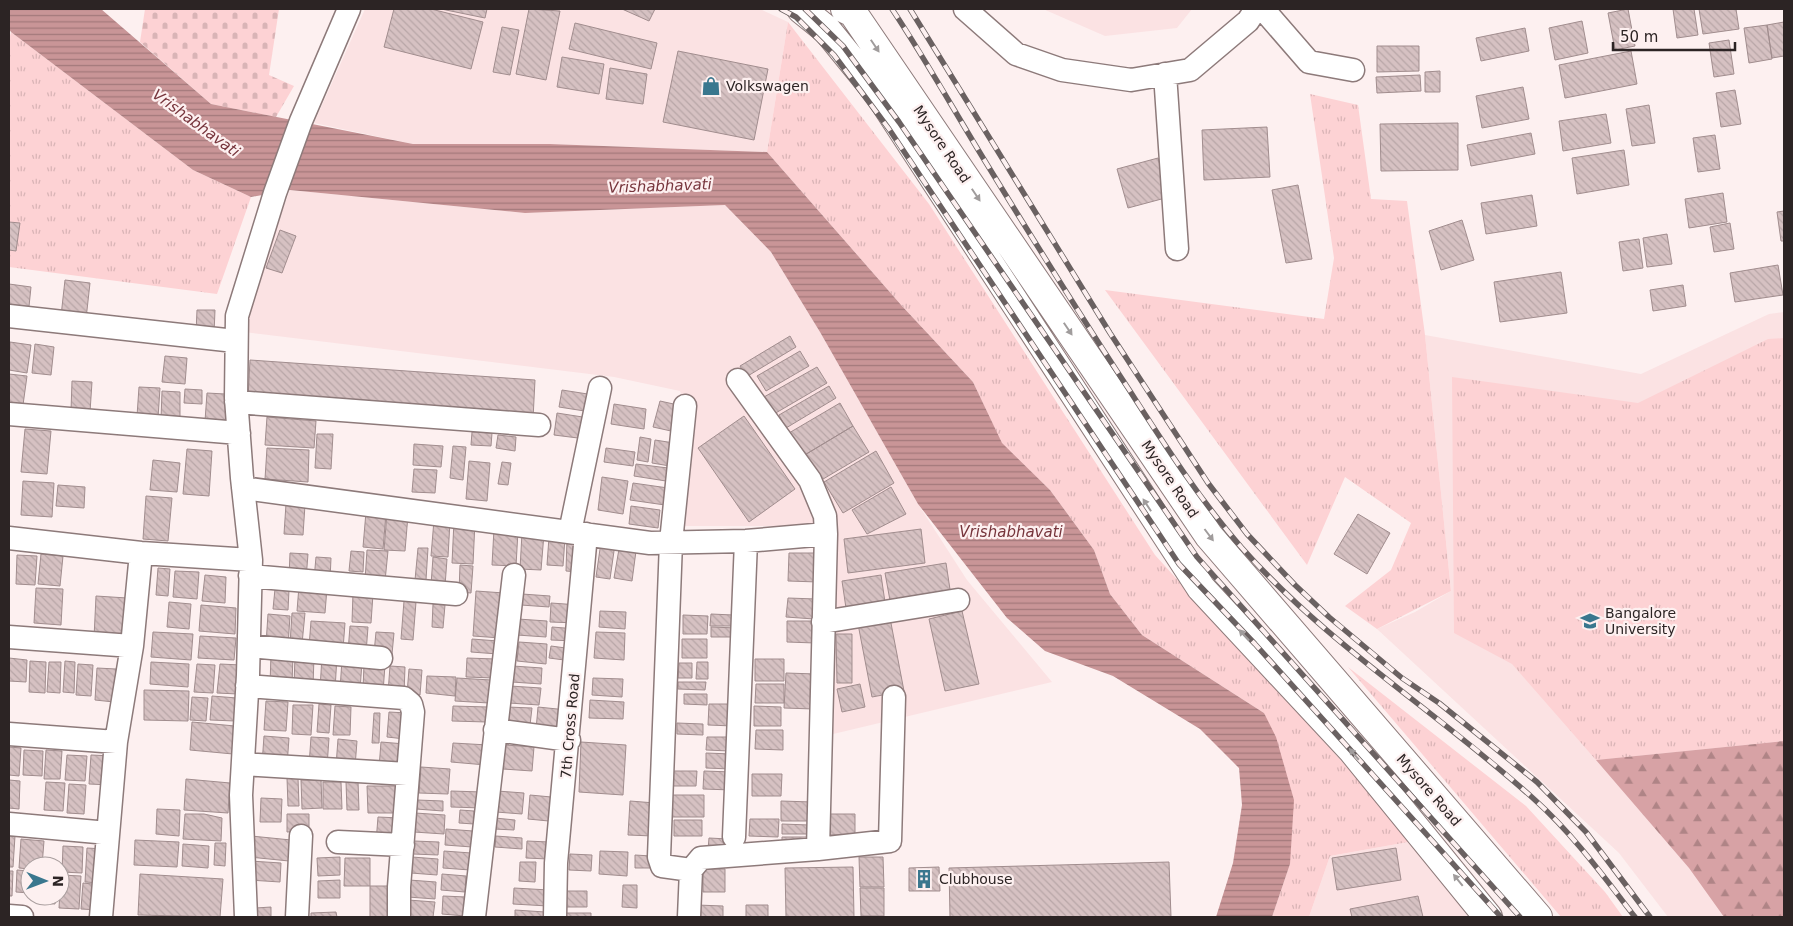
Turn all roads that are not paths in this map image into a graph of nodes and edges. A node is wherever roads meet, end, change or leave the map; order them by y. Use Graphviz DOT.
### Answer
graph roads {
  1 [pos="349,9"];
  2 [pos="801,9"];
  3 [pos="965,9"];
  4 [pos="1256,9"];
  5 [pos="1263,9"];
  6 [pos="856,10"];
  7 [pos="827,30"];
  8 [pos="1352,70"];
  9 [pos="1165,74"];
  10 [pos="1178,248"];
  11 [pos="9,316"];
  12 [pos="235,341"];
  13 [pos="738,380"];
  14 [pos="600,388"];
  15 [pos="236,402"];
  16 [pos="685,406"];
  17 [pos="9,414"];
  18 [pos="539,425"];
  19 [pos="239,433"];
  20 [pos="243,488"];
  21 [pos="578,533"];
  22 [pos="826,534"];
  23 [pos="9,538"];
  24 [pos="746,541"];
  25 [pos="670,542"];
  26 [pos="141,553"];
  27 [pos="251,568"];
  28 [pos="514,575"];
  29 [pos="456,594"];
  30 [pos="958,600"];
  31 [pos="823,622"];
  32 [pos="9,637"];
  33 [pos="132,646"];
  34 [pos="249,646"];
  35 [pos="381,658"];
  36 [pos="247,686"];
  37 [pos="894,697"];
  38 [pos="495,730"];
  39 [pos="9,734"];
  40 [pos="569,740"];
  41 [pos="116,742"];
  42 [pos="243,764"];
  43 [pos="407,774"];
  44 [pos="9,824"];
  45 [pos="108,833"];
  46 [pos="301,836"];
  47 [pos="734,837"];
  48 [pos="338,842"];
  49 [pos="403,845"];
  50 [pos="818,849"];
  51 [pos="691,870"];
  52 [pos="9,916"];
  53 [pos="22,917"];
  54 [pos="101,917"];
  55 [pos="246,917"];
  56 [pos="297,917"];
  57 [pos="399,917"];
  58 [pos="474,917"];
  59 [pos="555,917"];
  60 [pos="689,917"];
  61 [pos="1488,917"];
  62 [pos="1538,917"];
  1 -- 12 [label="street"];
  2 -- 7 [label="highway, Mysore Road"];
  3 -- 9 [label="street"];
  4 -- 9 [label="street"];
  5 -- 8 [label="street"];
  6 -- 7 [label="street"];
  6 -- 62 [label="highway, Mysore Road, one-way"];
  61 -- 7 [label="highway, Mysore Road, one-way"];
  9 -- 10 [label="street"];
  11 -- 12 [label="street"];
  12 -- 15 [label="street"];
  13 -- 22 [label="street"];
  14 -- 21 [label="street, 7th Cross Road"];
  15 -- 18 [label="street"];
  15 -- 19 [label="street"];
  16 -- 25 [label="street"];
  17 -- 19 [label="street"];
  19 -- 20 [label="street"];
  20 -- 21 [label="street"];
  20 -- 27 [label="street"];
  21 -- 25 [label="street"];
  21 -- 40 [label="street, 7th Cross Road"];
  22 -- 24 [label="street"];
  22 -- 31 [label="street"];
  23 -- 26 [label="street"];
  24 -- 25 [label="street"];
  24 -- 47 [label="street"];
  25 -- 51 [label="street"];
  26 -- 27 [label="street"];
  26 -- 33 [label="street"];
  27 -- 29 [label="street"];
  27 -- 34 [label="street"];
  28 -- 38 [label="street"];
  30 -- 31 [label="street"];
  31 -- 50 [label="street"];
  32 -- 33 [label="street"];
  33 -- 41 [label="street"];
  34 -- 35 [label="street"];
  34 -- 36 [label="street"];
  36 -- 42 [label="street"];
  36 -- 43 [label="street"];
  37 -- 50 [label="street"];
  38 -- 40 [label="street"];
  38 -- 58 [label="street"];
  39 -- 41 [label="street"];
  40 -- 59 [label="street, 7th Cross Road"];
  41 -- 45 [label="street"];
  42 -- 43 [label="street"];
  42 -- 55 [label="street"];
  43 -- 49 [label="street"];
  44 -- 45 [label="street"];
  45 -- 54 [label="street"];
  46 -- 56 [label="street"];
  48 -- 49 [label="street"];
  49 -- 57 [label="street"];
  50 -- 51 [label="street"];
  51 -- 60 [label="street"];
  52 -- 53 [label="street"];
}
